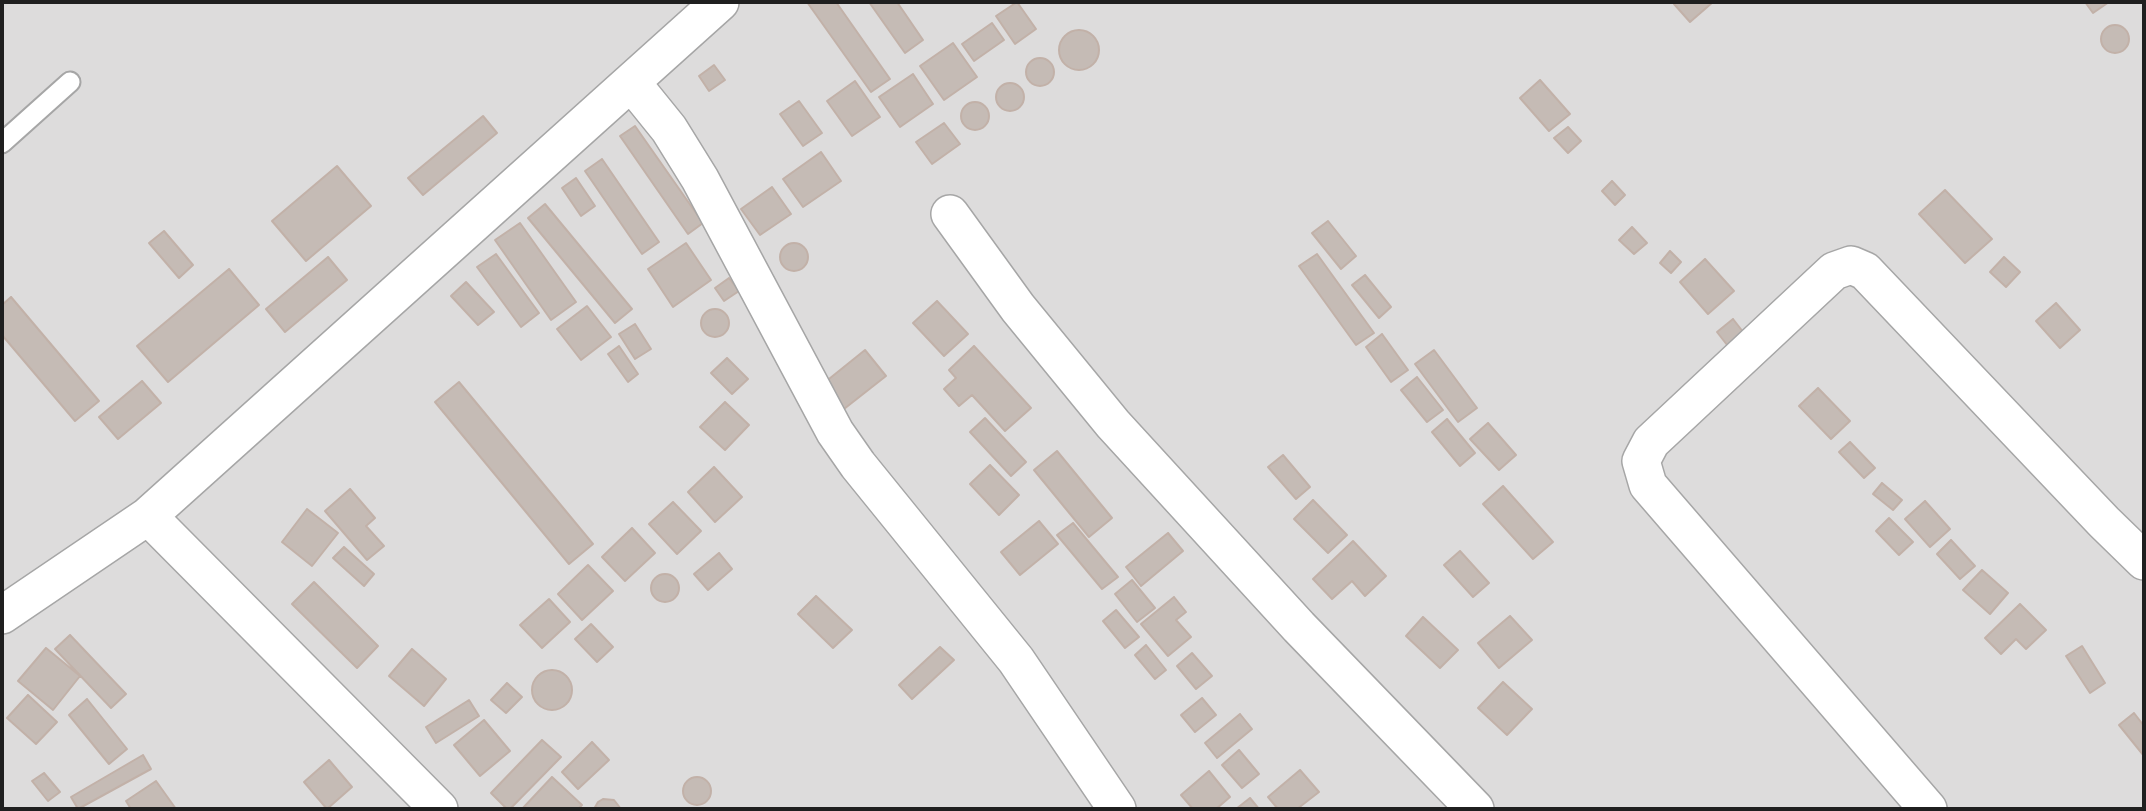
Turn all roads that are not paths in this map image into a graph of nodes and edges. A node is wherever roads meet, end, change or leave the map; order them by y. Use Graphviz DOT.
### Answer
graph roads {
  1 [pos="720,2"];
  2 [pos="70,82"];
  3 [pos="631,82"];
  4 [pos="2,143"];
  5 [pos="950,214"];
  6 [pos="148,516"];
  7 [pos="2144,561"];
  8 [pos="2,615"];
  9 [pos="439,809"];
  10 [pos="1117,809"];
  11 [pos="1475,809"];
  12 [pos="1928,809"];
  1 -- 3 [label="street"];
  2 -- 4 [label="lane"];
  3 -- 6 [label="street"];
  3 -- 10 [label="street"];
  5 -- 11 [label="street"];
  6 -- 8 [label="street"];
  6 -- 9 [label="street"];
  7 -- 12 [label="street"];
}
